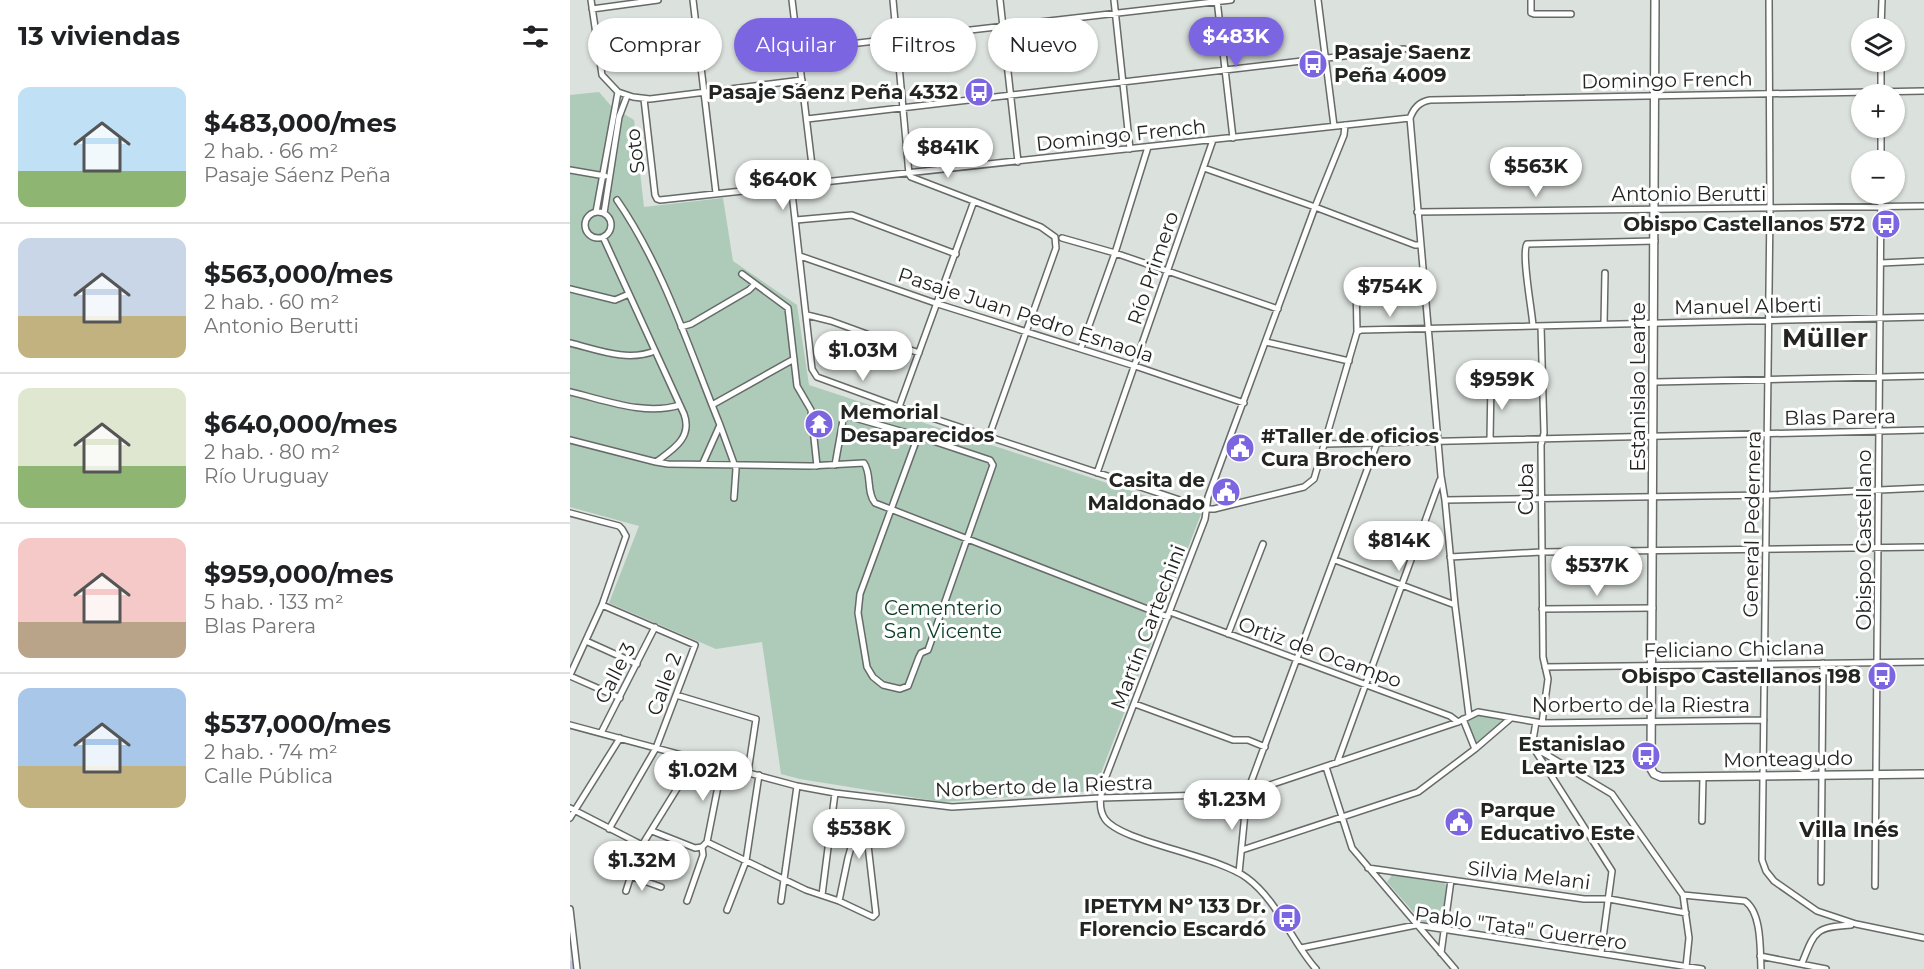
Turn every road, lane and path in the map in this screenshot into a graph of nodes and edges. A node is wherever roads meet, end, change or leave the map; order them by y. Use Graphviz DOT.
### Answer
graph roads {
  1 [pos="591,0"];
  2 [pos="658,0"];
  3 [pos="693,0"];
  4 [pos="792,0"];
  5 [pos="893,0"];
  6 [pos="1000,0"];
  7 [pos="1114,0"];
  8 [pos="1231,0"];
  9 [pos="1317,0"];
  10 [pos="1531,0"];
  11 [pos="1655,0"];
  12 [pos="1769,0"];
  13 [pos="1882,0"];
  14 [pos="1217,1"];
  15 [pos="592,9"];
  16 [pos="1116,13"];
  17 [pos="1571,14"];
  18 [pos="794,18"];
  19 [pos="895,18"];
  20 [pos="1002,18"];
  21 [pos="1073,18"];
  22 [pos="1881,18"];
  23 [pos="1404,49"];
  24 [pos="1324,57"];
  25 [pos="1225,69"];
  26 [pos="801,72"];
  27 [pos="900,72"];
  28 [pos="1008,72"];
  29 [pos="802,80"];
  30 [pos="1123,81"];
  31 [pos="1924,91"];
  32 [pos="618,92"];
  33 [pos="704,92"];
  34 [pos="1905,92"];
  35 [pos="1851,93"];
  36 [pos="1768,94"];
  37 [pos="1656,95"];
  38 [pos="627,96"];
  39 [pos="1011,96"];
  40 [pos="644,99"];
  41 [pos="904,108"];
  42 [pos="1410,118"];
  43 [pos="807,119"];
  44 [pos="1345,125"];
  45 [pos="1334,126"];
  46 [pos="1233,138"];
  47 [pos="1213,140"];
  48 [pos="1148,147"];
  49 [pos="1130,149"];
  50 [pos="1018,162"];
  51 [pos="1204,168"];
  52 [pos="570,170"];
  53 [pos="909,174"];
  54 [pos="602,176"];
  55 [pos="610,177"];
  56 [pos="814,182"];
  57 [pos="791,184"];
  58 [pos="716,193"];
  59 [pos="657,199"];
  60 [pos="617,200"];
  61 [pos="974,201"];
  62 [pos="1924,206"];
  63 [pos="1316,207"];
  64 [pos="1881,207"];
  65 [pos="1770,208"];
  66 [pos="1655,210"];
  67 [pos="596,212"];
  68 [pos="1418,212"];
  69 [pos="604,213"];
  70 [pos="796,220"];
  71 [pos="603,237"];
  72 [pos="1062,238"];
  73 [pos="1655,241"];
  74 [pos="1421,245"];
  75 [pos="1114,252"];
  76 [pos="956,254"];
  77 [pos="800,255"];
  78 [pos="1924,261"];
  79 [pos="1881,263"];
  80 [pos="1168,272"];
  81 [pos="1605,273"];
  82 [pos="742,274"];
  83 [pos="1356,281"];
  84 [pos="755,284"];
  85 [pos="570,289"];
  86 [pos="629,294"];
  87 [pos="938,303"];
  88 [pos="1278,309"];
  89 [pos="807,315"];
  90 [pos="1924,317"];
  91 [pos="1880,318"];
  92 [pos="1769,321"];
  93 [pos="1655,323"];
  94 [pos="1604,324"];
  95 [pos="1533,326"];
  96 [pos="1541,326"];
  97 [pos="681,327"];
  98 [pos="1429,329"];
  99 [pos="1026,332"];
  100 [pos="1357,332"];
  101 [pos="1266,342"];
  102 [pos="570,343"];
  103 [pos="1081,348"];
  104 [pos="655,351"];
  105 [pos="920,353"];
  106 [pos="794,359"];
  107 [pos="1349,361"];
  108 [pos="1135,366"];
  109 [pos="1924,375"];
  110 [pos="1880,377"];
  111 [pos="1768,380"];
  112 [pos="1491,381"];
  113 [pos="1655,382"];
  114 [pos="570,392"];
  115 [pos="1244,403"];
  116 [pos="680,405"];
  117 [pos="712,405"];
  118 [pos="899,407"];
  119 [pos="720,425"];
  120 [pos="1924,430"];
  121 [pos="1880,431"];
  122 [pos="1768,434"];
  123 [pos="918,436"];
  124 [pos="989,436"];
  125 [pos="1654,437"];
  126 [pos="570,440"];
  127 [pos="1490,440"];
  128 [pos="1542,440"];
  129 [pos="1438,441"];
  130 [pos="1377,443"];
  131 [pos="1325,444"];
  132 [pos="656,462"];
  133 [pos="703,463"];
  134 [pos="735,464"];
  135 [pos="835,465"];
  136 [pos="817,466"];
  137 [pos="1097,473"];
  138 [pos="1441,476"];
  139 [pos="1924,488"];
  140 [pos="1879,490"];
  141 [pos="1767,495"];
  142 [pos="1653,496"];
  143 [pos="734,498"];
  144 [pos="1541,498"];
  145 [pos="1445,500"];
  146 [pos="1207,509"];
  147 [pos="892,510"];
  148 [pos="570,513"];
  149 [pos="969,538"];
  150 [pos="1263,544"];
  151 [pos="1879,547"];
  152 [pos="1924,547"];
  153 [pos="1766,549"];
  154 [pos="1653,551"];
  155 [pos="1541,552"];
  156 [pos="1450,557"];
  157 [pos="1335,560"];
  158 [pos="1402,585"];
  159 [pos="602,605"];
  160 [pos="1455,605"];
  161 [pos="1653,608"];
  162 [pos="1542,609"];
  163 [pos="1169,615"];
  164 [pos="655,627"];
  165 [pos="1228,634"];
  166 [pos="586,641"];
  167 [pos="1297,660"];
  168 [pos="1924,662"];
  169 [pos="1823,663"];
  170 [pos="1878,663"];
  171 [pos="637,664"];
  172 [pos="1765,664"];
  173 [pos="1652,665"];
  174 [pos="1545,667"];
  175 [pos="570,676"];
  176 [pos="1365,685"];
  177 [pos="676,695"];
  178 [pos="620,698"];
  179 [pos="1135,704"];
  180 [pos="1511,718"];
  181 [pos="1463,719"];
  182 [pos="1652,720"];
  183 [pos="1764,720"];
  184 [pos="1539,722"];
  185 [pos="570,726"];
  186 [pos="601,733"];
  187 [pos="620,738"];
  188 [pos="1532,746"];
  189 [pos="1265,747"];
  190 [pos="657,748"];
  191 [pos="1475,749"];
  192 [pos="696,759"];
  193 [pos="1337,763"];
  194 [pos="722,766"];
  195 [pos="1326,767"];
  196 [pos="748,772"];
  197 [pos="1654,774"];
  198 [pos="1924,774"];
  199 [pos="759,775"];
  200 [pos="1821,775"];
  201 [pos="1877,775"];
  202 [pos="1764,776"];
  203 [pos="1703,777"];
  204 [pos="796,786"];
  205 [pos="834,793"];
  206 [pos="1247,794"];
  207 [pos="1100,798"];
  208 [pos="572,809"];
  209 [pos="570,818"];
  210 [pos="1341,818"];
  211 [pos="1702,821"];
  212 [pos="609,829"];
  213 [pos="652,831"];
  214 [pos="707,842"];
  215 [pos="642,845"];
  216 [pos="702,847"];
  217 [pos="1242,850"];
  218 [pos="746,861"];
  219 [pos="1368,868"];
  220 [pos="1239,873"];
  221 [pos="630,876"];
  222 [pos="784,879"];
  223 [pos="1452,880"];
  224 [pos="1821,882"];
  225 [pos="661,886"];
  226 [pos="1875,886"];
  227 [pos="626,891"];
  228 [pos="822,895"];
  229 [pos="1683,895"];
  230 [pos="1609,899"];
  231 [pos="687,901"];
  232 [pos="781,901"];
  233 [pos="839,901"];
  234 [pos="570,909"];
  235 [pos="727,910"];
  236 [pos="1686,913"];
  237 [pos="1856,924"];
  238 [pos="1416,925"];
  239 [pos="1444,929"];
  240 [pos="1924,938"];
  241 [pos="1301,948"];
  242 [pos="1441,953"];
  243 [pos="1601,954"];
  244 [pos="1760,956"];
  245 [pos="1651,961"];
  246 [pos="1802,963"];
  247 [pos="1309,966"];
  248 [pos="1686,967"];
  249 [pos="577,969"];
  250 [pos="1316,969"];
  251 [pos="1455,969"];
  252 [pos="1650,969"];
  253 [pos="1702,969"];
  254 [pos="1761,969"];
  255 [pos="1826,969"];
  1 -- 15 [label="street"];
  2 -- 15 [label="street"];
  3 -- 33 [label="street"];
  4 -- 18 [label="street"];
  5 -- 19 [label="street"];
  6 -- 20 [label="street"];
  7 -- 16 [label="street"];
  8 -- 14 [label="street"];
  9 -- 24 [label="street"];
  10 -- 17 [label="street"];
  11 -- 37 [label="street, Estanislao Learte"];
  12 -- 36 [label="street, General Pedernera"];
  13 -- 22 [label="street"];
  14 -- 16 [label="street"];
  14 -- 25 [label="street"];
  15 -- 32 [label="street"];
  16 -- 21 [label="street"];
  16 -- 30 [label="street"];
  23 -- 24 [label="street"];
  24 -- 25 [label="street"];
  24 -- 45 [label="street"];
  25 -- 30 [label="street"];
  25 -- 46 [label="street"];
  26 -- 29 [label="street"];
  27 -- 41 [label="street"];
  28 -- 39 [label="street"];
  29 -- 33 [label="street"];
  29 -- 43 [label="street"];
  30 -- 39 [label="street"];
  30 -- 49 [label="street"];
  31 -- 34 [label="street, Domingo French"];
  32 -- 38 [label="street"];
  32 -- 54 [label="street"];
  33 -- 40 [label="street"];
  33 -- 58 [label="street"];
  35 -- 36 [label="street, Domingo French"];
  36 -- 37 [label="street, Domingo French"];
  36 -- 65 [label="street, General Pedernera"];
  37 -- 42 [label="street, Domingo French"];
  37 -- 66 [label="street, Estanislao Learte"];
  38 -- 40 [label="street"];
  38 -- 55 [label="street"];
  39 -- 41 [label="street"];
  39 -- 50 [label="street"];
  40 -- 59 [label="street, Soto"];
  41 -- 43 [label="street"];
  41 -- 53 [label="street"];
  42 -- 44 [label="street, Domingo French"];
  42 -- 68 [label="street"];
  43 -- 56 [label="street"];
  44 -- 45 [label="street, Domingo French"];
  44 -- 63 [label="street, Martín Cartechini"];
  45 -- 46 [label="street, Domingo French"];
  46 -- 47 [label="street, Domingo French"];
  47 -- 48 [label="street, Domingo French"];
  47 -- 51 [label="street, Río Primero"];
  48 -- 49 [label="street, Domingo French"];
  48 -- 75 [label="street"];
  49 -- 50 [label="street, Domingo French"];
  50 -- 53 [label="street, Domingo French"];
  51 -- 63 [label="street"];
  51 -- 80 [label="street, Río Primero"];
  52 -- 54 [label="street"];
  53 -- 56 [label="street, Domingo French"];
  53 -- 61 [label="street"];
  54 -- 55 [label="street"];
  54 -- 67 [label="street"];
  55 -- 69 [label="street"];
  56 -- 57 [label="street, Domingo French"];
  57 -- 58 [label="street, Domingo French"];
  57 -- 70 [label="street"];
  58 -- 59 [label="street, Domingo French"];
  60 -- 97 [label="street"];
  61 -- 76 [label="street"];
  61 -- 99 [label="street"];
  62 -- 64 [label="street, Antonio Berutti"];
  63 -- 74 [label="street"];
  63 -- 88 [label="street, Martín Cartechini"];
  64 -- 65 [label="street, Antonio Berutti"];
  64 -- 79 [label="street, Obispo Castellano"];
  65 -- 66 [label="street, Antonio Berutti"];
  65 -- 92 [label="street, General Pedernera"];
  66 -- 68 [label="street, Antonio Berutti"];
  66 -- 73 [label="street, Estanislao Learte"];
  67 -- 69 [label="street"];
  67 -- 71 [label="street"];
  68 -- 74 [label="street"];
  69 -- 71 [label="street"];
  70 -- 76 [label="street"];
  70 -- 77 [label="street"];
  71 -- 86 [label="street"];
  72 -- 75 [label="street"];
  73 -- 93 [label="street, Estanislao Learte"];
  73 -- 95 [label="street"];
  74 -- 98 [label="street"];
  75 -- 80 [label="street"];
  75 -- 103 [label="street"];
  76 -- 87 [label="street"];
  77 -- 87 [label="street, Pasaje Juan Pedro Esnaola"];
  77 -- 89 [label="street"];
  78 -- 79 [label="street"];
  79 -- 91 [label="street, Obispo Castellano"];
  80 -- 88 [label="street"];
  80 -- 108 [label="street, Río Primero"];
  81 -- 94 [label="street"];
  82 -- 84 [label="street"];
  83 -- 100 [label="street"];
  84 -- 97 [label="street"];
  84 -- 106 [label="street"];
  85 -- 86 [label="street"];
  86 -- 104 [label="street"];
  87 -- 99 [label="street, Pasaje Juan Pedro Esnaola"];
  87 -- 105 [label="street"];
  88 -- 101 [label="street, Martín Cartechini"];
  89 -- 105 [label="street"];
  89 -- 118 [label="street"];
  90 -- 91 [label="street, Manuel Alberti"];
  91 -- 92 [label="street, Manuel Alberti"];
  91 -- 110 [label="street, Obispo Castellano"];
  92 -- 93 [label="street, Manuel Alberti"];
  92 -- 111 [label="street, General Pedernera"];
  93 -- 94 [label="street, Manuel Alberti"];
  93 -- 113 [label="street, Estanislao Learte"];
  94 -- 96 [label="street, Manuel Alberti"];
  95 -- 96 [label="street, Manuel Alberti"];
  95 -- 98 [label="street, Manuel Alberti"];
  96 -- 128 [label="street, Cuba"];
  97 -- 117 [label="street"];
  98 -- 100 [label="street, Manuel Alberti"];
  98 -- 129 [label="street"];
  99 -- 103 [label="street, Pasaje Juan Pedro Esnaola"];
  99 -- 124 [label="street"];
  100 -- 107 [label="street"];
  101 -- 107 [label="street"];
  101 -- 115 [label="street, Martín Cartechini"];
  102 -- 104 [label="street"];
  103 -- 108 [label="street, Pasaje Juan Pedro Esnaola"];
  104 -- 116 [label="street"];
  105 -- 118 [label="street"];
  106 -- 117 [label="street"];
  106 -- 136 [label="street"];
  107 -- 131 [label="street"];
  108 -- 115 [label="street, Pasaje Juan Pedro Esnaola"];
  108 -- 137 [label="street, Río Primero"];
  109 -- 110 [label="street"];
  110 -- 111 [label="street"];
  110 -- 121 [label="street, Obispo Castellano"];
  111 -- 113 [label="street"];
  111 -- 122 [label="street, General Pedernera"];
  112 -- 127 [label="street"];
  113 -- 125 [label="street, Estanislao Learte"];
  114 -- 116 [label="street"];
  115 -- 146 [label="street, Martín Cartechini"];
  116 -- 132 [label="street"];
  117 -- 119 [label="street"];
  118 -- 124 [label="street"];
  119 -- 133 [label="street"];
  119 -- 134 [label="street"];
  120 -- 121 [label="street, Blas Parera"];
  121 -- 122 [label="street, Blas Parera"];
  121 -- 140 [label="street, Obispo Castellano"];
  122 -- 125 [label="street, Blas Parera"];
  122 -- 141 [label="street, General Pedernera"];
  123 -- 135 [label="street"];
  123 -- 147 [label="street"];
  123 -- 149 [label="street"];
  124 -- 137 [label="street"];
  125 -- 128 [label="street, Blas Parera"];
  125 -- 142 [label="street, Estanislao Learte"];
  126 -- 132 [label="street"];
  127 -- 128 [label="street, Blas Parera"];
  127 -- 129 [label="street, Blas Parera"];
  128 -- 144 [label="street, Cuba"];
  129 -- 130 [label="street, Blas Parera"];
  129 -- 138 [label="street"];
  130 -- 131 [label="street, Blas Parera"];
  130 -- 157 [label="street"];
  131 -- 146 [label="street"];
  132 -- 133 [label="street"];
  133 -- 134 [label="street"];
  134 -- 136 [label="street"];
  134 -- 143 [label="street"];
  135 -- 136 [label="street"];
  135 -- 147 [label="street"];
  137 -- 146 [label="street"];
  138 -- 145 [label="street"];
  138 -- 158 [label="street"];
  139 -- 140 [label="street"];
  140 -- 141 [label="street"];
  140 -- 151 [label="street, Obispo Castellano"];
  141 -- 142 [label="street"];
  141 -- 153 [label="street, General Pedernera"];
  142 -- 144 [label="street"];
  142 -- 154 [label="street, Estanislao Learte"];
  144 -- 145 [label="street"];
  144 -- 155 [label="street, Cuba"];
  145 -- 156 [label="street"];
  146 -- 163 [label="street, Martín Cartechini"];
  147 -- 149 [label="street, Ortiz de Ocampo"];
  147 -- 149 [label="street"];
  148 -- 159 [label="street"];
  149 -- 163 [label="street, Ortiz de Ocampo"];
  150 -- 165 [label="street"];
  151 -- 152 [label="street"];
  151 -- 153 [label="street"];
  151 -- 170 [label="street, Obispo Castellano"];
  153 -- 154 [label="street"];
  153 -- 172 [label="street, General Pedernera"];
  154 -- 155 [label="street"];
  154 -- 161 [label="street, Estanislao Learte"];
  155 -- 156 [label="street"];
  155 -- 162 [label="street, Cuba"];
  156 -- 160 [label="street"];
  157 -- 158 [label="street"];
  157 -- 167 [label="street"];
  158 -- 160 [label="street"];
  158 -- 176 [label="street"];
  159 -- 164 [label="street"];
  159 -- 166 [label="street"];
  160 -- 181 [label="street"];
  161 -- 162 [label="street"];
  161 -- 173 [label="street, Estanislao Learte"];
  162 -- 174 [label="street, Cuba"];
  163 -- 165 [label="street, Ortiz de Ocampo"];
  163 -- 179 [label="street, Martín Cartechini"];
  164 -- 171 [label="street, Calle 3"];
  164 -- 177 [label="street, Calle 2"];
  165 -- 167 [label="street, Ortiz de Ocampo"];
  166 -- 171 [label="street"];
  166 -- 175 [label="street"];
  167 -- 176 [label="street, Ortiz de Ocampo"];
  167 -- 189 [label="street"];
  168 -- 170 [label="street, Feliciano Chiclana"];
  169 -- 170 [label="street, Feliciano Chiclana"];
  169 -- 172 [label="street, Feliciano Chiclana"];
  169 -- 200 [label="street"];
  170 -- 201 [label="street, Obispo Castellano"];
  171 -- 178 [label="street, Calle 3"];
  172 -- 173 [label="street, Feliciano Chiclana"];
  172 -- 183 [label="street, General Pedernera"];
  173 -- 174 [label="street, Feliciano Chiclana"];
  173 -- 182 [label="street, Estanislao Learte"];
  174 -- 184 [label="street, Cuba"];
  175 -- 178 [label="street"];
  176 -- 181 [label="street, Ortiz de Ocampo"];
  176 -- 193 [label="street"];
  177 -- 190 [label="street, Calle 2"];
  177 -- 196 [label="street"];
  178 -- 186 [label="street, Calle 3"];
  179 -- 189 [label="street"];
  179 -- 207 [label="street, Martín Cartechini"];
  180 -- 181 [label="street, Norberto de la Riestra"];
  180 -- 184 [label="street, Norberto de la Riestra"];
  180 -- 191 [label="street"];
  181 -- 191 [label="street"];
  181 -- 193 [label="street, Norberto de la Riestra"];
  182 -- 183 [label="street, Norberto de la Riestra"];
  182 -- 184 [label="street, Norberto de la Riestra"];
  182 -- 197 [label="street, Estanislao Learte"];
  183 -- 202 [label="street, General Pedernera"];
  184 -- 188 [label="street, Cuba"];
  185 -- 186 [label="street, Norberto de la Riestra"];
  186 -- 187 [label="street, Norberto de la Riestra"];
  187 -- 190 [label="street, Norberto de la Riestra"];
  187 -- 208 [label="street"];
  188 -- 229 [label="street"];
  188 -- 230 [label="street"];
  189 -- 206 [label="street"];
  190 -- 192 [label="street, Norberto de la Riestra"];
  190 -- 212 [label="street, Calle 2"];
  191 -- 210 [label="street"];
  192 -- 194 [label="street, Norberto de la Riestra"];
  192 -- 213 [label="street"];
  193 -- 195 [label="street, Norberto de la Riestra"];
  194 -- 196 [label="street, Norberto de la Riestra"];
  194 -- 214 [label="street"];
  195 -- 206 [label="street, Norberto de la Riestra"];
  195 -- 210 [label="street"];
  196 -- 199 [label="street, Norberto de la Riestra"];
  197 -- 203 [label="street, Monteagudo"];
  198 -- 201 [label="street, Monteagudo"];
  199 -- 204 [label="street, Norberto de la Riestra"];
  199 -- 218 [label="street"];
  200 -- 201 [label="street, Monteagudo"];
  200 -- 202 [label="street, Monteagudo"];
  200 -- 224 [label="street"];
  201 -- 226 [label="street, Obispo Castellano"];
  202 -- 203 [label="street, Monteagudo"];
  202 -- 237 [label="street, General Pedernera"];
  203 -- 211 [label="street"];
  204 -- 205 [label="street, Norberto de la Riestra"];
  204 -- 222 [label="street"];
  205 -- 207 [label="street, Norberto de la Riestra"];
  205 -- 228 [label="street"];
  206 -- 207 [label="street, Norberto de la Riestra"];
  206 -- 217 [label="street"];
  207 -- 220 [label="street"];
  208 -- 209 [label="street"];
  208 -- 212 [label="street"];
  210 -- 217 [label="street"];
  210 -- 219 [label="street"];
  212 -- 215 [label="street"];
  213 -- 215 [label="street"];
  213 -- 216 [label="street"];
  214 -- 216 [label="street"];
  214 -- 218 [label="street"];
  215 -- 221 [label="street"];
  216 -- 231 [label="street"];
  217 -- 220 [label="street"];
  218 -- 222 [label="street"];
  218 -- 235 [label="street"];
  219 -- 223 [label="street, Silvia Melani"];
  219 -- 238 [label="street"];
  220 -- 241 [label="street"];
  221 -- 225 [label="street"];
  221 -- 227 [label="street"];
  222 -- 228 [label="street"];
  222 -- 232 [label="street"];
  223 -- 230 [label="street, Silvia Melani"];
  223 -- 239 [label="street"];
  228 -- 233 [label="street"];
  229 -- 236 [label="street"];
  229 -- 244 [label="street"];
  230 -- 236 [label="street, Silvia Melani"];
  230 -- 243 [label="street"];
  233 -- 233 [label="street"];
  234 -- 249 [label="street"];
  236 -- 248 [label="street"];
  237 -- 240 [label="street, General Pedernera"];
  237 -- 246 [label="street"];
  238 -- 239 [label="street, Pablo \"Tata\" Guerrero"];
  238 -- 241 [label="street, Pablo \"Tata\" Guerrero"];
  238 -- 242 [label="street"];
  239 -- 242 [label="street"];
  239 -- 243 [label="street, Pablo \"Tata\" Guerrero"];
  241 -- 247 [label="street"];
  242 -- 251 [label="street"];
  243 -- 245 [label="street, Pablo \"Tata\" Guerrero"];
  244 -- 246 [label="street"];
  244 -- 254 [label="street"];
  245 -- 248 [label="street, Pablo \"Tata\" Guerrero"];
  245 -- 252 [label="street"];
  246 -- 255 [label="street"];
  247 -- 250 [label="street"];
  248 -- 253 [label="street, Pablo \"Tata\" Guerrero"];
}
